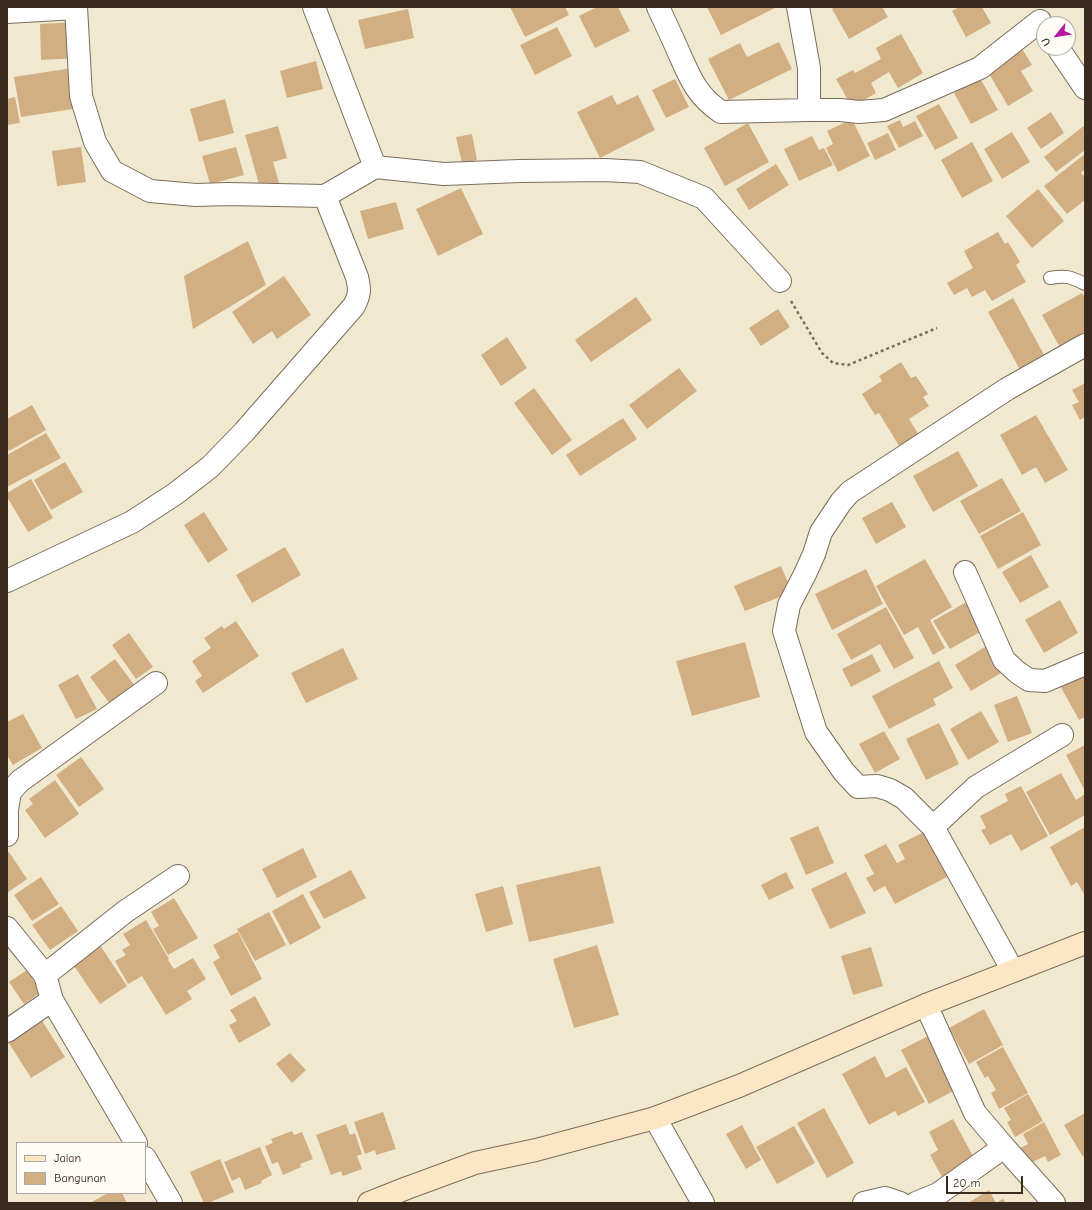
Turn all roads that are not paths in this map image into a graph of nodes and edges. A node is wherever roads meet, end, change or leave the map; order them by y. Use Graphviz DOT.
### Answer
graph roads {
  1 [pos="314,7"];
  2 [pos="658,7"];
  3 [pos="798,7"];
  4 [pos="76,8"];
  5 [pos="7,12"];
  6 [pos="1036,21"];
  7 [pos="1063,56"];
  8 [pos="1085,88"];
  9 [pos="809,110"];
  10 [pos="375,167"];
  11 [pos="325,196"];
  12 [pos="1050,278"];
  13 [pos="780,281"];
  14 [pos="1085,284"];
  15 [pos="1085,345"];
  16 [pos="965,572"];
  17 [pos="7,581"];
  18 [pos="1085,664"];
  19 [pos="156,683"];
  20 [pos="1062,735"];
  21 [pos="7,810"];
  22 [pos="7,814"];
  23 [pos="933,827"];
  24 [pos="7,835"];
  25 [pos="178,876"];
  26 [pos="7,928"];
  27 [pos="1085,943"];
  28 [pos="1013,971"];
  29 [pos="45,975"];
  30 [pos="52,1000"];
  31 [pos="926,1005"];
  32 [pos="7,1031"];
  33 [pos="655,1118"];
  34 [pos="135,1142"];
  35 [pos="1004,1147"];
  36 [pos="146,1160"];
  37 [pos="171,1203"];
  38 [pos="369,1203"];
  39 [pos="703,1203"];
  40 [pos="864,1203"];
  41 [pos="900,1203"];
  42 [pos="916,1203"];
  43 [pos="1054,1203"];
  1 -- 10 [label="street"];
  2 -- 9 [label="street"];
  3 -- 9 [label="street"];
  4 -- 5 [label="street"];
  4 -- 11 [label="street"];
  6 -- 9 [label="street"];
  7 -- 8 [label="street"];
  10 -- 11 [label="street"];
  10 -- 13 [label="street"];
  11 -- 17 [label="street"];
  12 -- 14 [label="lane"];
  15 -- 23 [label="street"];
  16 -- 18 [label="street"];
  19 -- 21 [label="street"];
  20 -- 23 [label="street"];
  22 -- 24 [label="street"];
  23 -- 28 [label="street"];
  25 -- 29 [label="street"];
  26 -- 29 [label="street"];
  27 -- 28 [label="street"];
  28 -- 31 [label="street"];
  29 -- 30 [label="street"];
  30 -- 32 [label="street"];
  30 -- 34 [label="street"];
  31 -- 33 [label="street"];
  31 -- 35 [label="street"];
  33 -- 38 [label="street"];
  33 -- 39 [label="street"];
  35 -- 42 [label="street"];
  35 -- 43 [label="street"];
  36 -- 37 [label="street"];
  40 -- 41 [label="street"];
}
